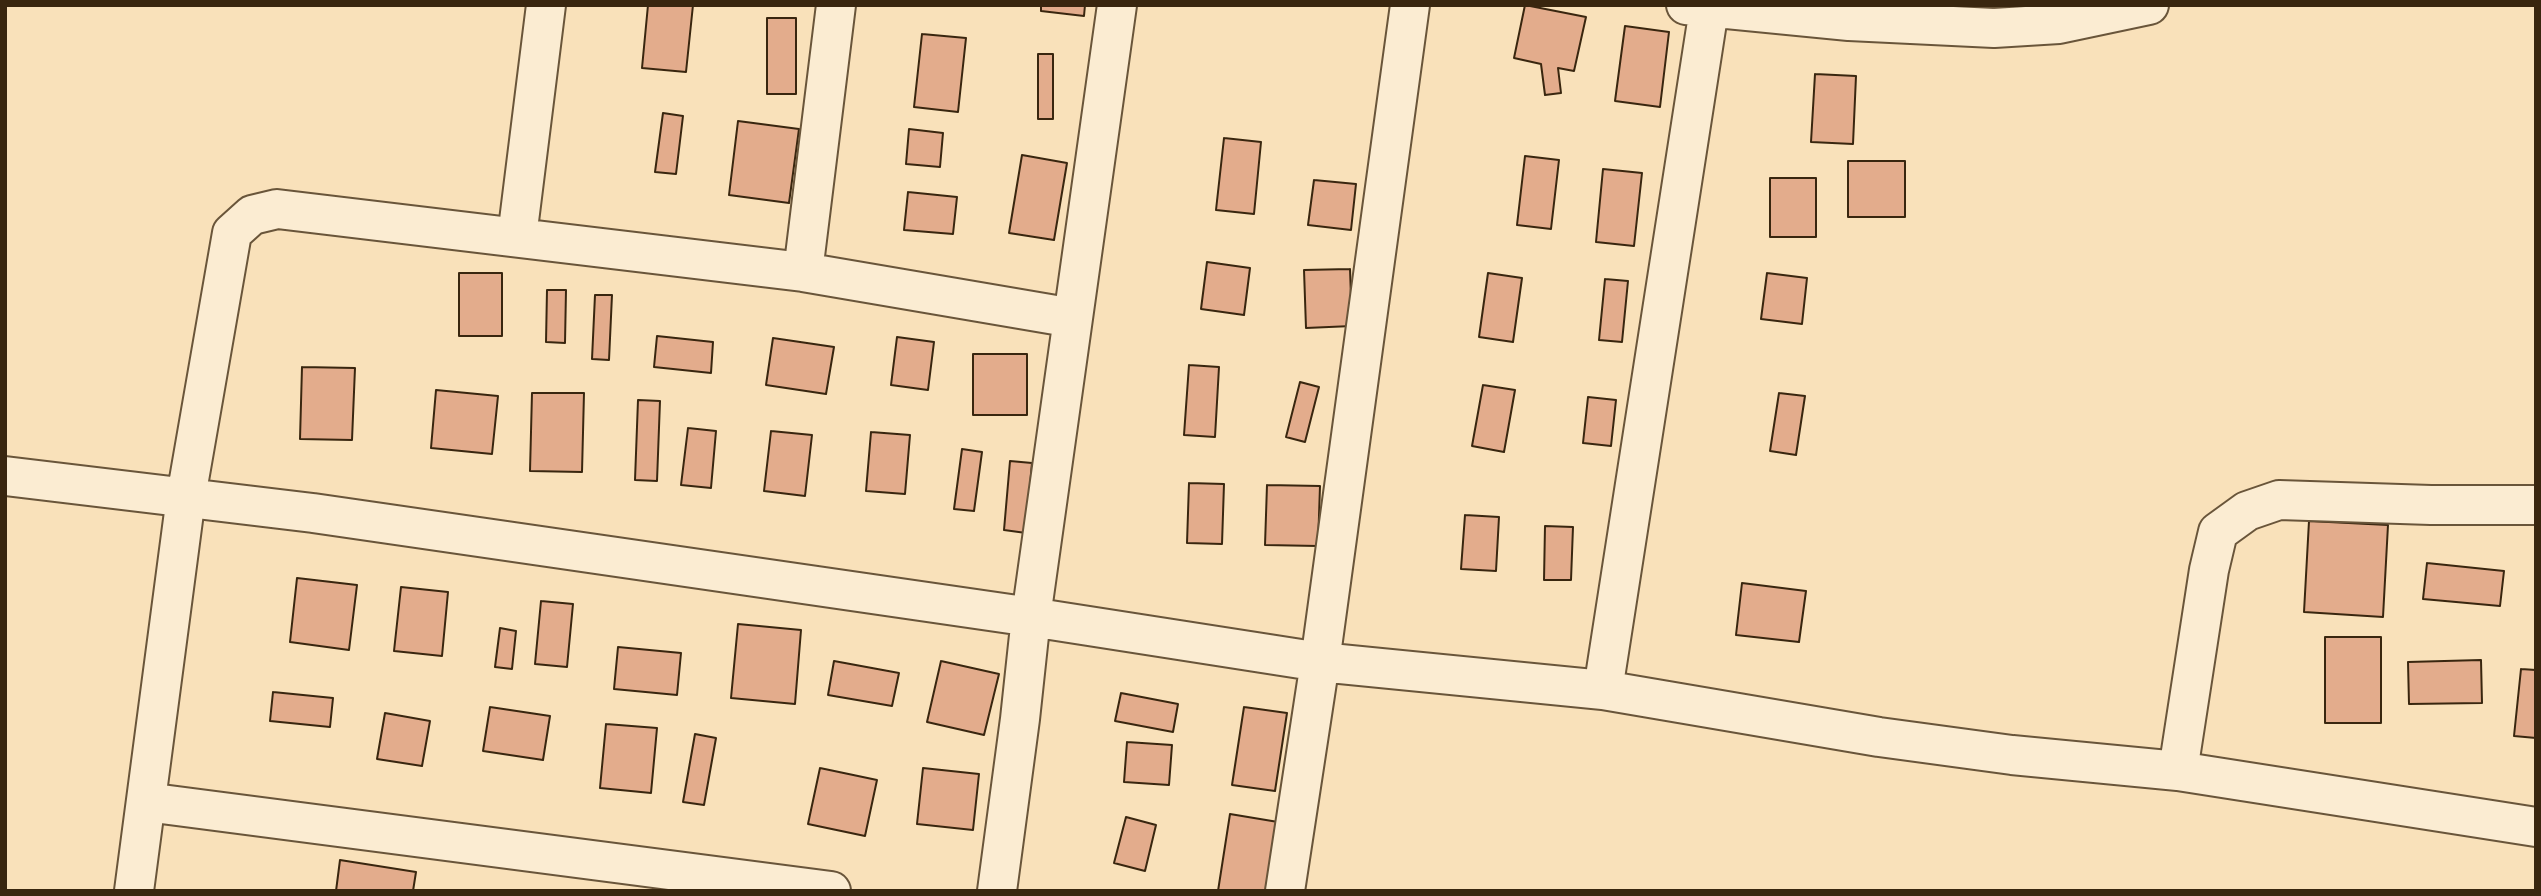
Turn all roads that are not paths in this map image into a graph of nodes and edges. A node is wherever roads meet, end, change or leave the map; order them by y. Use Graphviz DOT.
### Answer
graph roads {
  1 [pos="546,5"];
  2 [pos="836,5"];
  3 [pos="1117,5"];
  4 [pos="1410,5"];
  5 [pos="2150,5"];
  6 [pos="1697,7"];
  7 [pos="517,237"];
  8 [pos="803,272"];
  9 [pos="1073,318"];
  10 [pos="5,476"];
  11 [pos="186,497"];
  12 [pos="2536,505"];
  13 [pos="1031,617"];
  14 [pos="1320,662"];
  15 [pos="1603,690"];
  16 [pos="2178,771"];
  17 [pos="146,802"];
  18 [pos="2536,827"];
  19 [pos="134,891"];
  20 [pos="831,891"];
  21 [pos="997,891"];
  22 [pos="1285,891"];
  1 -- 7 [label="street"];
  2 -- 8 [label="street"];
  3 -- 9 [label="street"];
  4 -- 14 [label="street"];
  5 -- 6 [label="street"];
  6 -- 15 [label="street"];
  7 -- 8 [label="street"];
  7 -- 11 [label="street"];
  8 -- 9 [label="street"];
  9 -- 13 [label="street"];
  10 -- 11 [label="street"];
  11 -- 13 [label="street"];
  11 -- 17 [label="street"];
  12 -- 16 [label="street"];
  13 -- 14 [label="street"];
  13 -- 21 [label="street"];
  14 -- 15 [label="street"];
  14 -- 22 [label="street"];
  15 -- 16 [label="street"];
  16 -- 18 [label="street"];
  17 -- 19 [label="street"];
  17 -- 20 [label="street"];
}
